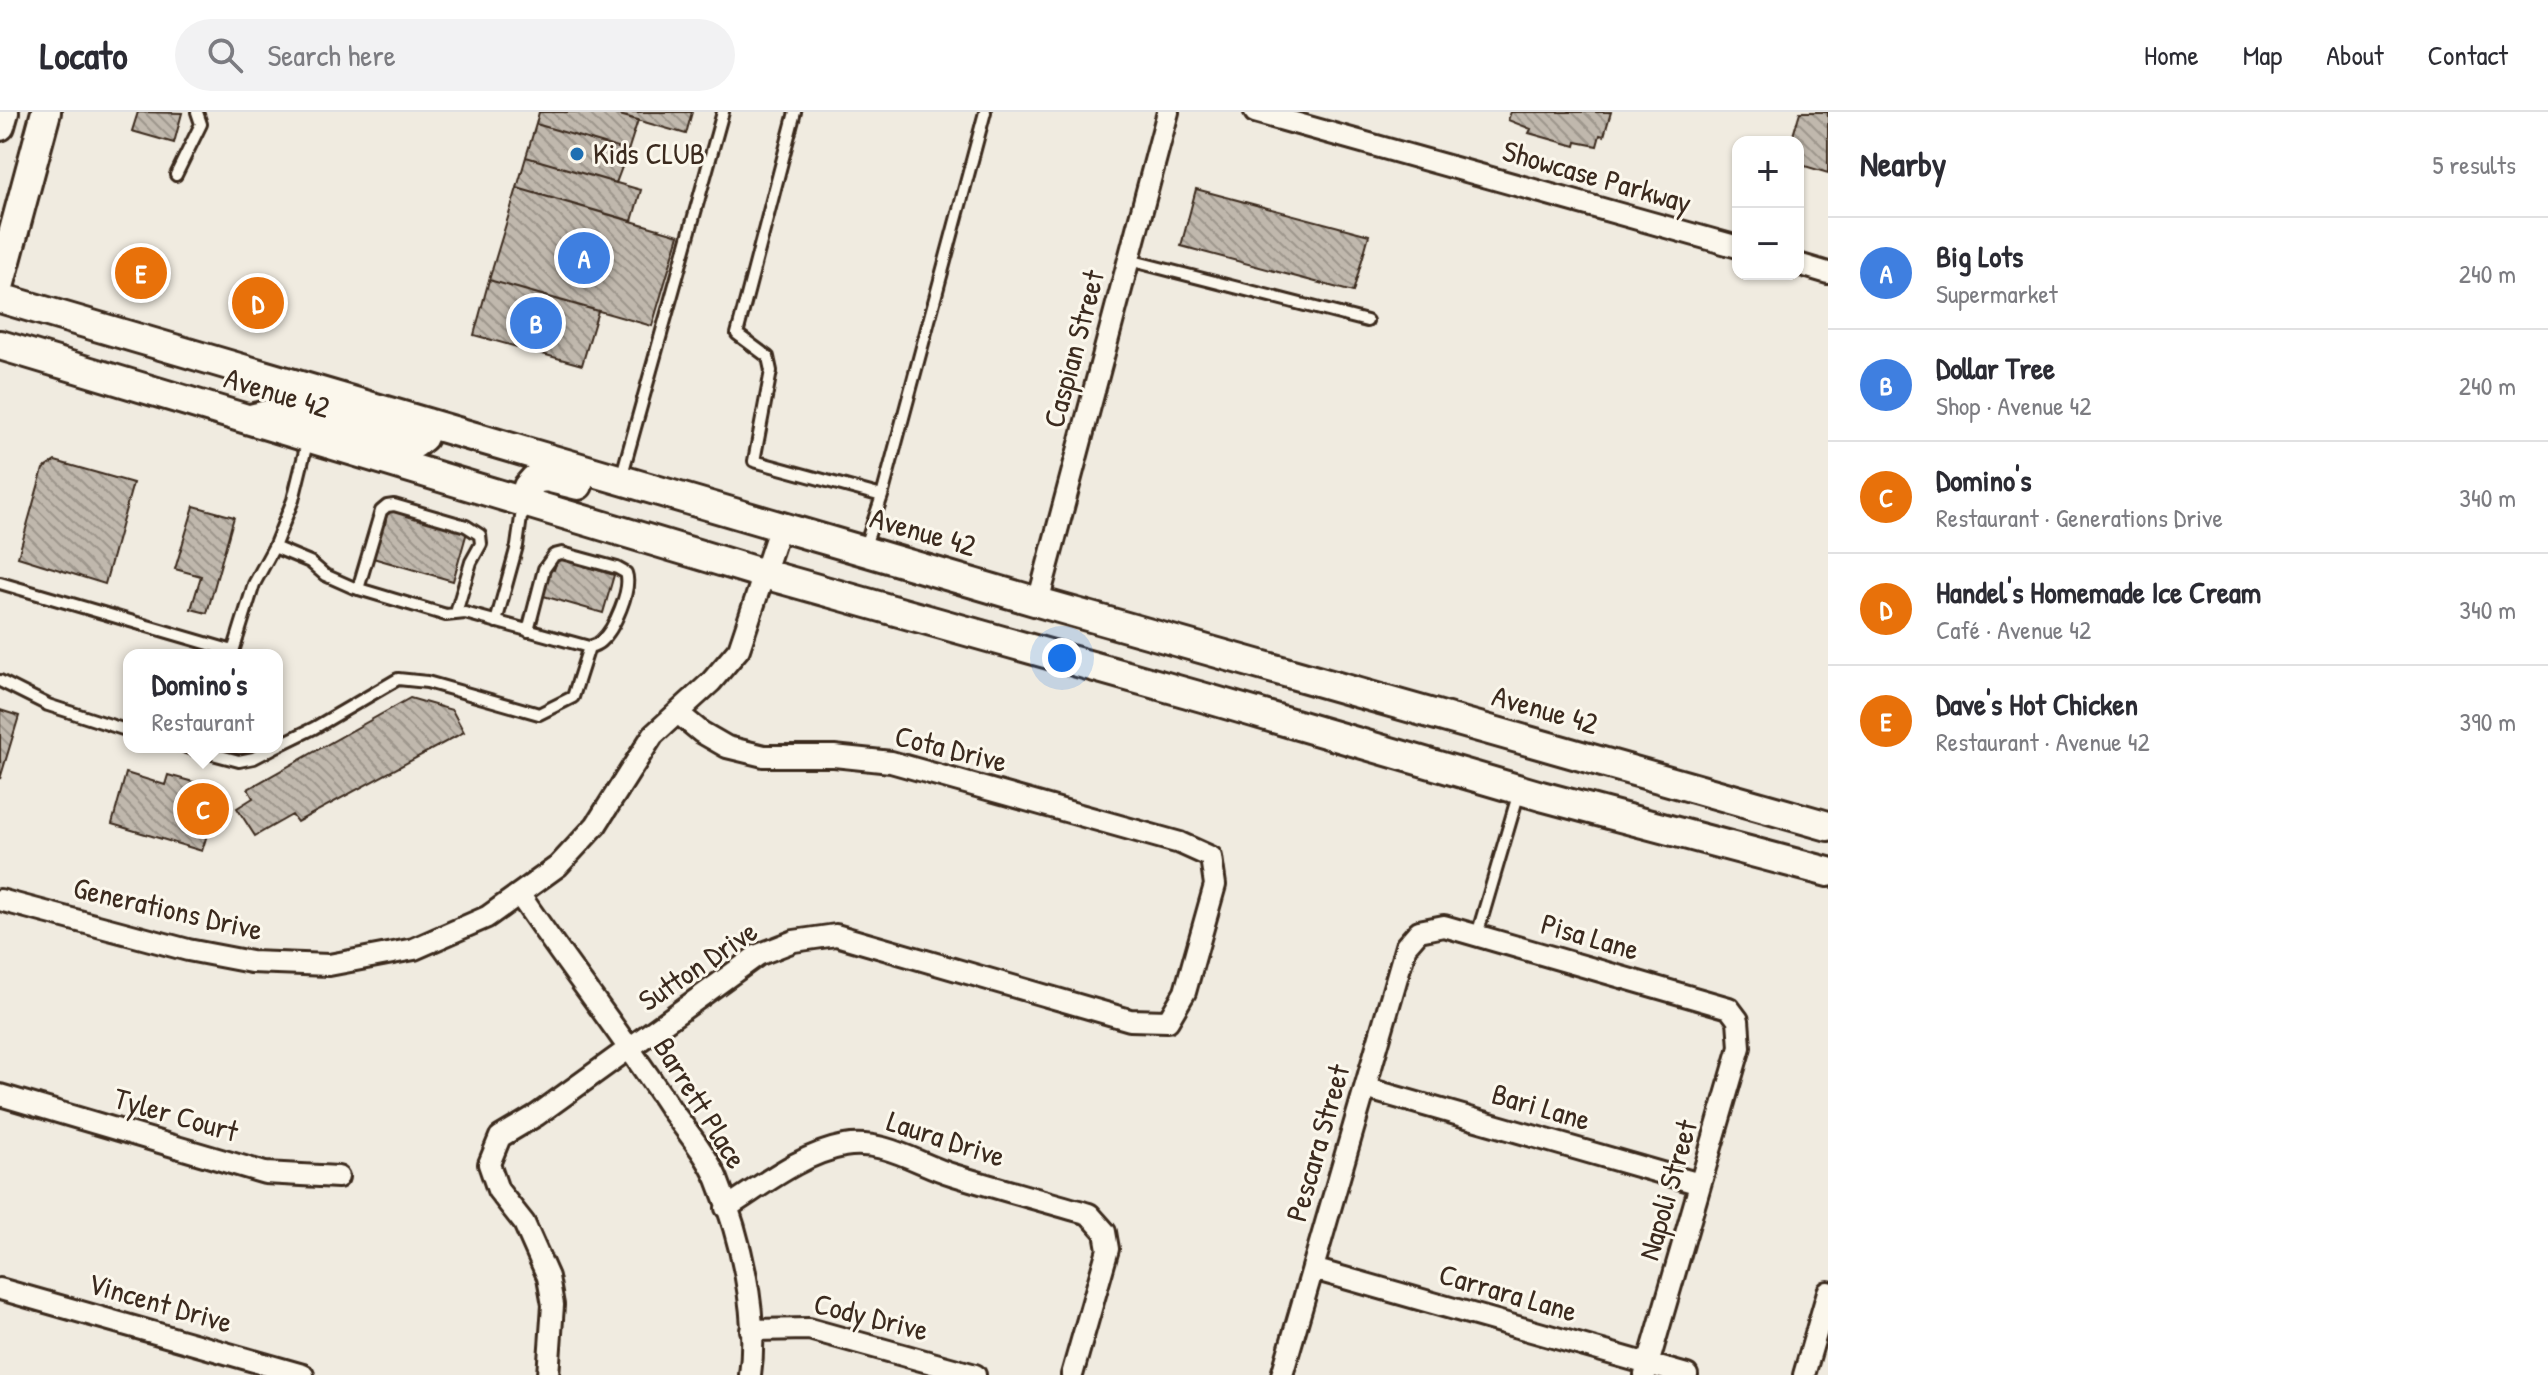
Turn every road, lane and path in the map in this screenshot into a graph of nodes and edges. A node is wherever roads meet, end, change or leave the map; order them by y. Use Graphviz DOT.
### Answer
graph roads {
  1 [pos="4,112"];
  2 [pos="46,112"];
  3 [pos="197,112"];
  4 [pos="723,112"];
  5 [pos="795,112"];
  6 [pos="985,112"];
  7 [pos="1168,112"];
  8 [pos="1255,112"];
  9 [pos="0,126"];
  10 [pos="176,175"];
  11 [pos="1732,245"];
  12 [pos="1129,260"];
  13 [pos="1804,266"];
  14 [pos="1828,273"];
  15 [pos="0,283"];
  16 [pos="0,298"];
  17 [pos="1367,321"];
  18 [pos="0,345"];
  19 [pos="249,419"];
  20 [pos="427,423"];
  21 [pos="309,438"];
  22 [pos="621,480"];
  23 [pos="882,496"];
  24 [pos="692,500"];
  25 [pos="523,501"];
  26 [pos="780,526"];
  27 [pos="274,547"];
  28 [pos="863,550"];
  29 [pos="764,574"];
  30 [pos="0,583"];
  31 [pos="358,589"];
  32 [pos="1038,602"];
  33 [pos="456,613"];
  34 [pos="496,622"];
  35 [pos="528,631"];
  36 [pos="589,647"];
  37 [pos="219,649"];
  38 [pos="233,649"];
  39 [pos="0,681"];
  40 [pos="678,713"];
  41 [pos="123,729"];
  42 [pos="283,743"];
  43 [pos="214,753"];
  44 [pos="263,753"];
  45 [pos="1519,790"];
  46 [pos="1828,826"];
  47 [pos="1828,872"];
  48 [pos="519,894"];
  49 [pos="0,900"];
  50 [pos="1419,931"];
  51 [pos="1477,935"];
  52 [pos="1738,1020"];
  53 [pos="1168,1021"];
  54 [pos="631,1047"];
  55 [pos="1365,1088"];
  56 [pos="0,1095"];
  57 [pos="338,1177"];
  58 [pos="1700,1184"];
  59 [pos="726,1208"];
  60 [pos="1313,1269"];
  61 [pos="0,1289"];
  62 [pos="1828,1292"];
  63 [pos="751,1330"];
  64 [pos="1647,1370"];
  65 [pos="303,1375"];
  66 [pos="548,1375"];
  67 [pos="750,1375"];
  68 [pos="975,1375"];
  69 [pos="1072,1375"];
  70 [pos="1282,1375"];
  71 [pos="1687,1375"];
  72 [pos="1804,1375"];
  1 -- 9 [label="main road"];
  2 -- 15 [label="main road"];
  3 -- 10 [label="lane"];
  4 -- 22 [label="lane"];
  5 -- 23 [label="lane"];
  6 -- 23 [label="lane"];
  7 -- 12 [label="street, Caspian Street"];
  8 -- 11 [label="street, Showcase Parkway"];
  12 -- 17 [label="lane"];
  12 -- 32 [label="street, Caspian Street"];
  13 -- 14 [label="street"];
  16 -- 20 [label="main road, Avenue 42"];
  18 -- 19 [label="main road, Avenue 42"];
  19 -- 20 [label="main road"];
  19 -- 21 [label="main road, Avenue 42"];
  20 -- 22 [label="main road, Avenue 42"];
  21 -- 25 [label="main road, Avenue 42"];
  21 -- 27 [label="lane"];
  22 -- 24 [label="main road, Avenue 42"];
  23 -- 28 [label="lane"];
  24 -- 25 [label="main road"];
  24 -- 26 [label="main road, Avenue 42"];
  25 -- 29 [label="main road, Avenue 42"];
  25 -- 34 [label="lane"];
  26 -- 28 [label="main road, Avenue 42"];
  26 -- 29 [label="street, Generations Drive"];
  27 -- 31 [label="lane"];
  27 -- 38 [label="lane"];
  28 -- 32 [label="main road, Avenue 42"];
  29 -- 40 [label="street, Generations Drive"];
  29 -- 45 [label="main road, Avenue 42"];
  30 -- 37 [label="lane"];
  31 -- 33 [label="lane"];
  31 -- 33 [label="lane"];
  32 -- 46 [label="main road, Avenue 42"];
  33 -- 34 [label="lane"];
  34 -- 35 [label="lane"];
  35 -- 36 [label="lane"];
  35 -- 36 [label="lane"];
  36 -- 42 [label="lane"];
  39 -- 41 [label="lane"];
  40 -- 48 [label="street, Generations Drive"];
  40 -- 53 [label="street, Cota Drive"];
  43 -- 44 [label="lane"];
  45 -- 47 [label="main road, Avenue 42"];
  45 -- 51 [label="lane"];
  48 -- 49 [label="street, Generations Drive"];
  48 -- 54 [label="street, Barrett Place"];
  50 -- 51 [label="street, Pisa Lane"];
  50 -- 55 [label="street, Pescara Street"];
  51 -- 52 [label="street, Pisa Lane"];
  52 -- 58 [label="street, Napoli Street"];
  53 -- 54 [label="street, Sutton Drive"];
  54 -- 59 [label="street, Barrett Place"];
  54 -- 66 [label="street, Sutton Drive"];
  55 -- 58 [label="street, Bari Lane"];
  55 -- 60 [label="street, Pescara Street"];
  56 -- 57 [label="street, Tyler Court"];
  58 -- 64 [label="street, Napoli Street"];
  59 -- 63 [label="street, Barrett Place"];
  59 -- 69 [label="street, Laura Drive"];
  60 -- 64 [label="street, Carrara Lane"];
  60 -- 70 [label="street, Pescara Street"];
  61 -- 65 [label="street, Vincent Drive"];
  62 -- 72 [label="street"];
  63 -- 67 [label="street, Barrett Place"];
  63 -- 68 [label="street, Cody Drive"];
  64 -- 71 [label="street, Carrara Lane"];
}
